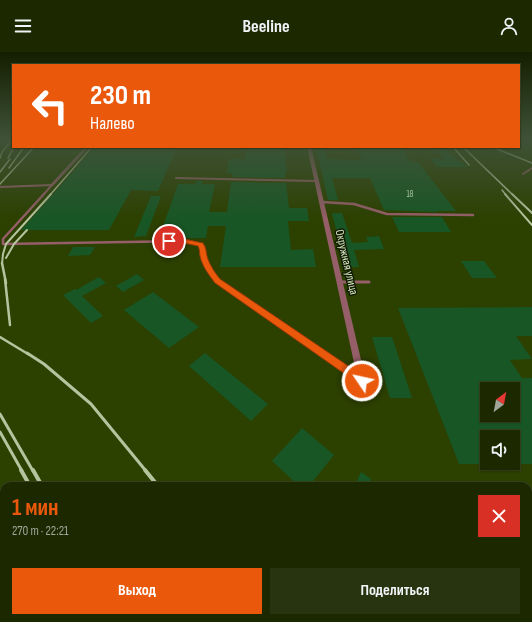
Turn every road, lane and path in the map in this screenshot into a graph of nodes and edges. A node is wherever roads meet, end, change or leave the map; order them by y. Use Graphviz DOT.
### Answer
graph roads {
  1 [pos="69,167"];
  2 [pos="314,167"];
  3 [pos="532,168"];
  4 [pos="523,174"];
  5 [pos="176,178"];
  6 [pos="317,181"];
  7 [pos="52,185"];
  8 [pos="0,187"];
  9 [pos="322,202"];
  10 [pos="473,216"];
  11 [pos="340,282"];
  12 [pos="369,282"];
  13 [pos="362,381"];
  1 -- 7 [label="street"];
  2 -- 6 [label="street, Окружная улица"];
  3 -- 4 [label="lane"];
  5 -- 6 [label="lane"];
  6 -- 9 [label="street, Окружная улица"];
  7 -- 8 [label="street"];
  7 -- 13 [label="lane"];
  9 -- 10 [label="lane"];
  9 -- 11 [label="street, Окружная улица"];
  11 -- 12 [label="lane"];
  11 -- 13 [label="street, Окружная улица"];
}
